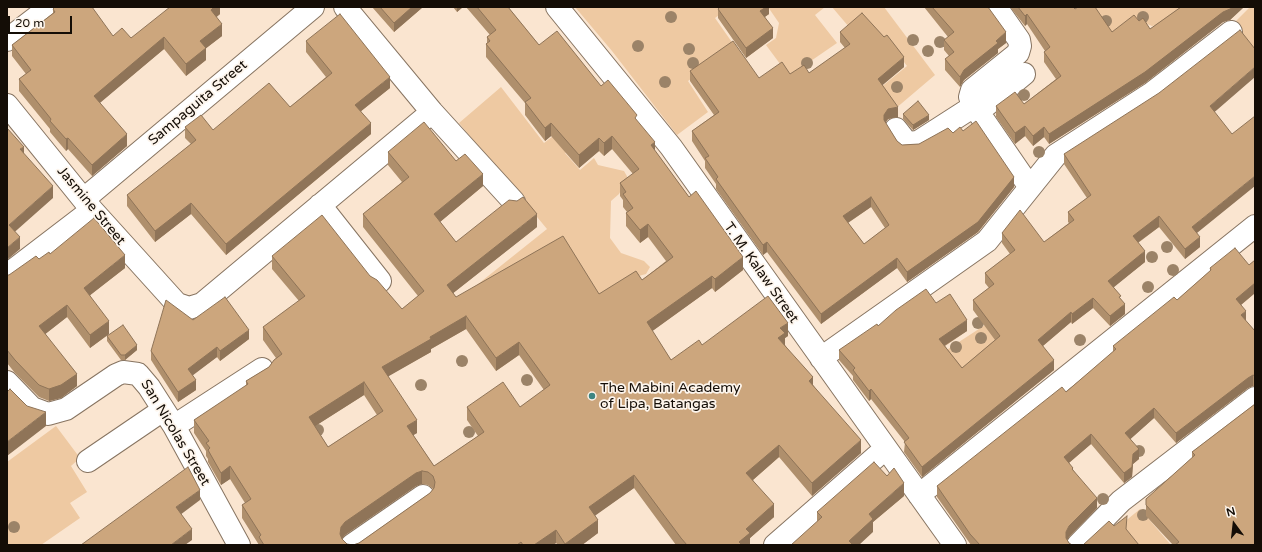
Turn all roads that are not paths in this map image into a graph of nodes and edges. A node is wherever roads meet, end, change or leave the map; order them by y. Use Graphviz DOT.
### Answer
graph roads {
  1 [pos="50,7"];
  2 [pos="313,7"];
  3 [pos="345,7"];
  4 [pos="557,7"];
  5 [pos="996,7"];
  6 [pos="1231,32"];
  7 [pos="7,40"];
  8 [pos="1024,74"];
  9 [pos="7,105"];
  10 [pos="976,109"];
  11 [pos="432,112"];
  12 [pos="896,129"];
  13 [pos="1029,186"];
  14 [pos="514,202"];
  15 [pos="88,204"];
  16 [pos="320,205"];
  17 [pos="1255,226"];
  18 [pos="7,275"];
  19 [pos="380,281"];
  20 [pos="821,358"];
  21 [pos="262,369"];
  22 [pos="7,382"];
  23 [pos="1255,398"];
  24 [pos="168,418"];
  25 [pos="885,449"];
  26 [pos="88,461"];
  27 [pos="918,495"];
  28 [pos="423,496"];
  29 [pos="234,543"];
  30 [pos="352,545"];
  31 [pos="775,545"];
  32 [pos="955,545"];
  33 [pos="1078,545"];
  1 -- 7 [label="street"];
  2 -- 15 [label="street, Sampaguita Street"];
  3 -- 11 [label="street"];
  4 -- 20 [label="street, T. M. Kalaw Street"];
  5 -- 10 [label="street"];
  6 -- 13 [label="street"];
  8 -- 10 [label="street"];
  9 -- 15 [label="street, Jasmine Street"];
  10 -- 12 [label="street"];
  10 -- 13 [label="street"];
  11 -- 14 [label="street"];
  11 -- 16 [label="street"];
  13 -- 20 [label="street"];
  15 -- 16 [label="street, Jasmine Street"];
  15 -- 18 [label="street, Sampaguita Street"];
  16 -- 19 [label="street"];
  17 -- 27 [label="street"];
  20 -- 25 [label="street, T. M. Kalaw Street"];
  21 -- 24 [label="street"];
  22 -- 24 [label="street, San Nicolas Street"];
  23 -- 33 [label="street"];
  24 -- 26 [label="street"];
  24 -- 29 [label="street, San Nicolas Street"];
  25 -- 27 [label="street, T. M. Kalaw Street"];
  25 -- 31 [label="street"];
  27 -- 32 [label="street, T. M. Kalaw Street"];
  28 -- 30 [label="street"];
}
